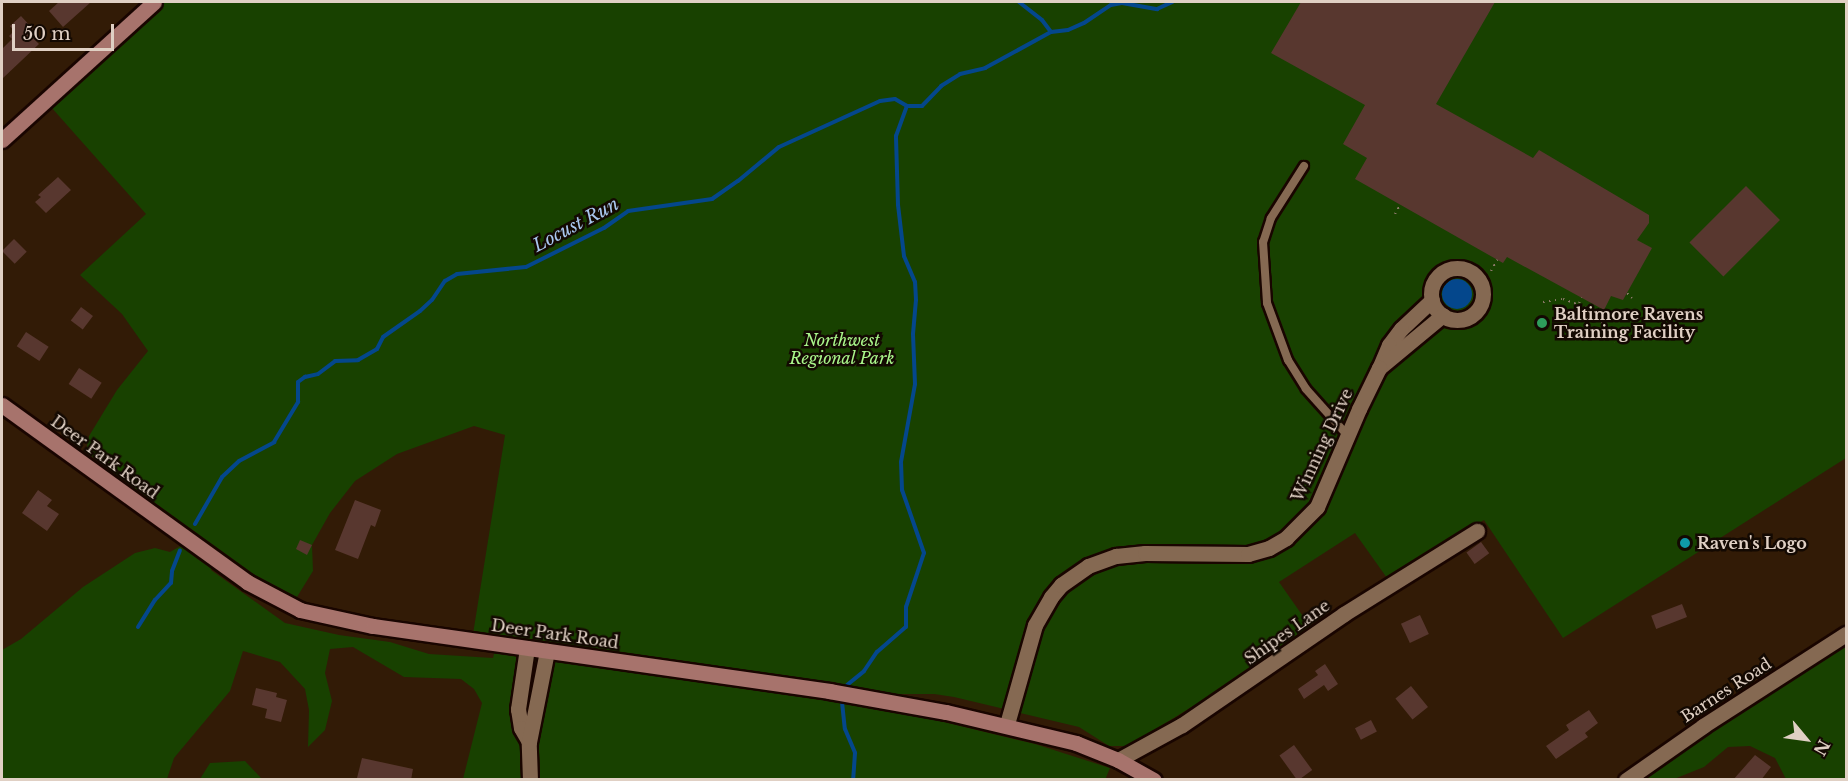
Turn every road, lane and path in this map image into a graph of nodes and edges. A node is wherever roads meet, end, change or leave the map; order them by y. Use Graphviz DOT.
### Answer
graph roads {
  1 [pos="154,2"];
  2 [pos="2,140"];
  3 [pos="1304,166"];
  4 [pos="1400,205"];
  5 [pos="1395,214"];
  6 [pos="1497,260"];
  7 [pos="1491,271"];
  8 [pos="1627,293"];
  9 [pos="1582,298"];
  10 [pos="1632,298"];
  11 [pos="1432,300"];
  12 [pos="1543,302"];
  13 [pos="1578,303"];
  14 [pos="1443,315"];
  15 [pos="1614,342"];
  16 [pos="1379,368"];
  17 [pos="2,405"];
  18 [pos="1348,436"];
  19 [pos="1477,531"];
  20 [pos="1846,634"];
  21 [pos="527,648"];
  22 [pos="547,651"];
  23 [pos="1007,724"];
  24 [pos="529,742"];
  25 [pos="1118,760"];
  26 [pos="530,780"];
  27 [pos="1154,780"];
  28 [pos="1626,780"];
  1 -- 2 [label="street"];
  3 -- 18 [label="lane"];
  4 -- 5 [label="path"];
  6 -- 7 [label="path"];
  8 -- 10 [label="path"];
  9 -- 13 [label="path"];
  11 -- 14 [label="street"];
  11 -- 14 [label="street, Winning Drive"];
  11 -- 16 [label="street, Winning Drive"];
  12 -- 13 [label="path"];
  13 -- 15 [label="path"];
  14 -- 16 [label="street, Winning Drive"];
  16 -- 18 [label="street, Winning Drive"];
  17 -- 21 [label="street, Deer Park Road"];
  18 -- 23 [label="street, Winning Drive"];
  19 -- 25 [label="street, Shipes Lane"];
  20 -- 28 [label="street, Barnes Road"];
  21 -- 22 [label="street, Deer Park Road"];
  21 -- 24 [label="street"];
  22 -- 23 [label="street, Deer Park Road"];
  22 -- 24 [label="street"];
  23 -- 25 [label="street, Deer Park Road"];
  24 -- 26 [label="street"];
  25 -- 27 [label="street, Deer Park Road"];
}
